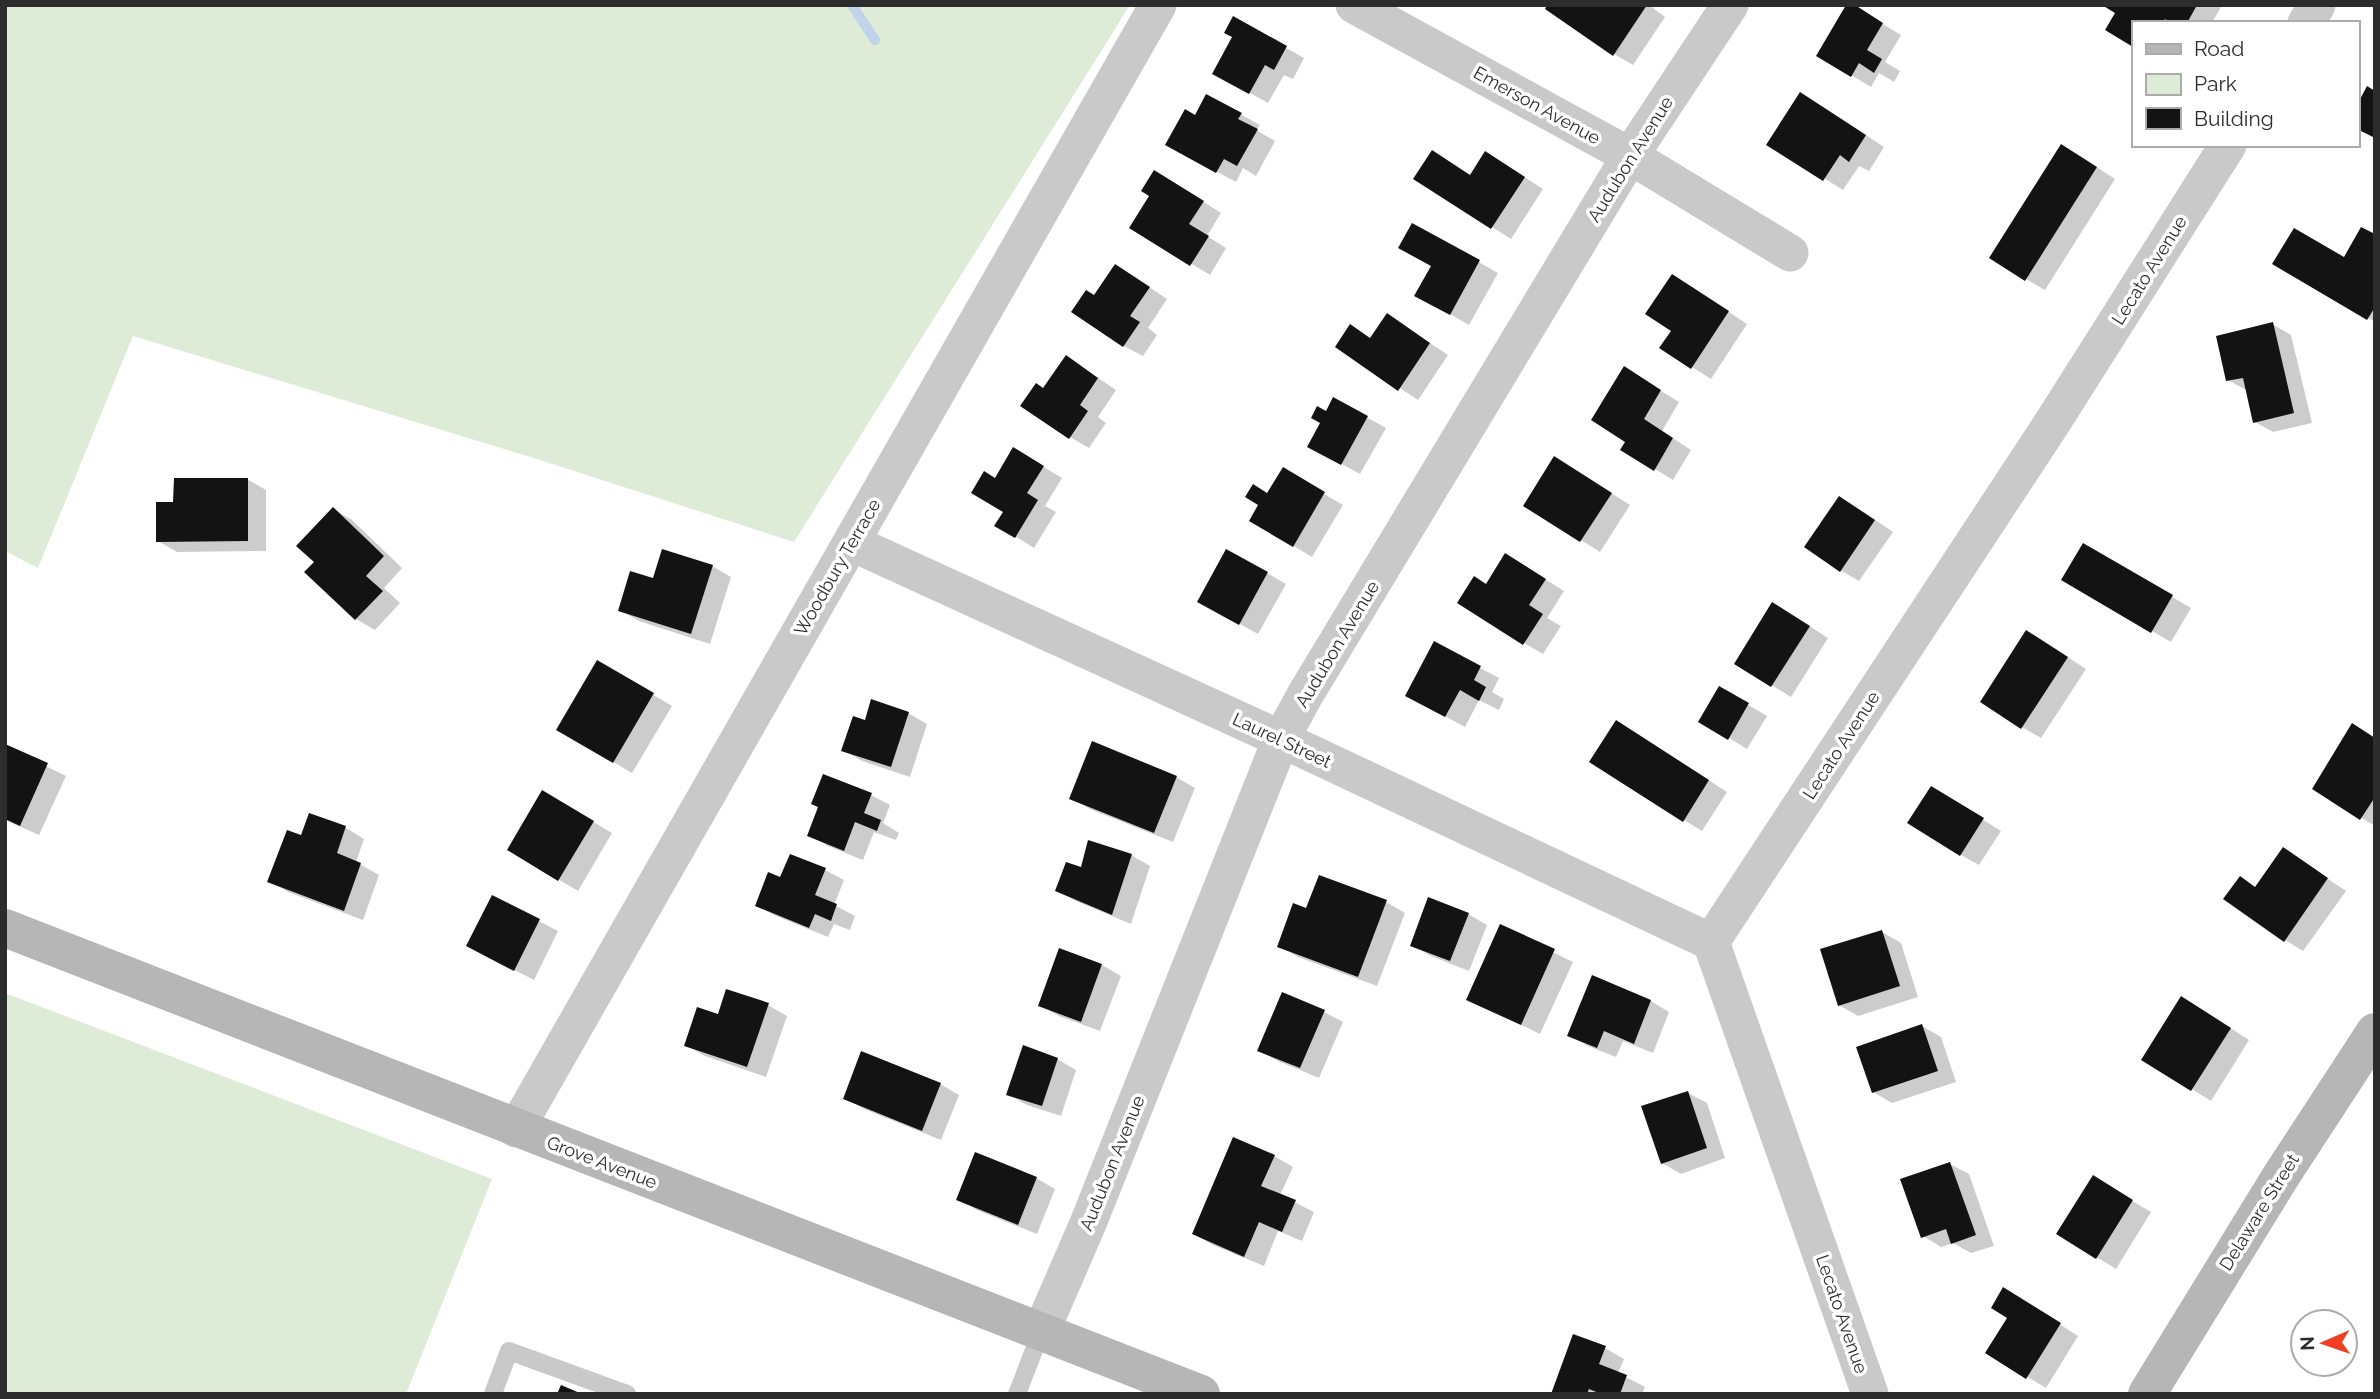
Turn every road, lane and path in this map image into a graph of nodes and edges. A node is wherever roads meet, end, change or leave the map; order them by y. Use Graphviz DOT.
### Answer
graph roads {
  1 [pos="1158,5"];
  2 [pos="1354,5"];
  3 [pos="1730,5"];
  4 [pos="2317,5"];
  5 [pos="2307,21"];
  6 [pos="2227,147"];
  7 [pos="1630,156"];
  8 [pos="1790,253"];
  9 [pos="852,543"];
  10 [pos="1281,739"];
  11 [pos="5,928"];
  12 [pos="1712,942"];
  13 [pos="2375,1032"];
  14 [pos="516,1129"];
  15 [pos="1041,1332"];
  16 [pos="493,1394"];
  17 [pos="628,1394"];
  18 [pos="1017,1394"];
  19 [pos="1201,1394"];
  20 [pos="1870,1394"];
  21 [pos="2147,1394"];
  1 -- 9 [label="street, Woodbury Terrace"];
  2 -- 7 [label="street, Emerson Avenue"];
  3 -- 7 [label="street, Audubon Avenue"];
  4 -- 5 [label="street"];
  6 -- 12 [label="street, Lecato Avenue"];
  7 -- 8 [label="street, Emerson Avenue"];
  7 -- 10 [label="street, Audubon Avenue"];
  9 -- 10 [label="street, Laurel Street"];
  9 -- 14 [label="street, Woodbury Terrace"];
  10 -- 12 [label="street, Laurel Street"];
  10 -- 15 [label="street, Audubon Avenue"];
  11 -- 14 [label="main road, Grove Avenue"];
  12 -- 20 [label="street, Lecato Avenue"];
  13 -- 21 [label="main road, Delaware Street"];
  14 -- 15 [label="main road, Grove Avenue"];
  15 -- 18 [label="lane"];
  15 -- 19 [label="main road, Grove Avenue"];
  16 -- 17 [label="lane"];
}
